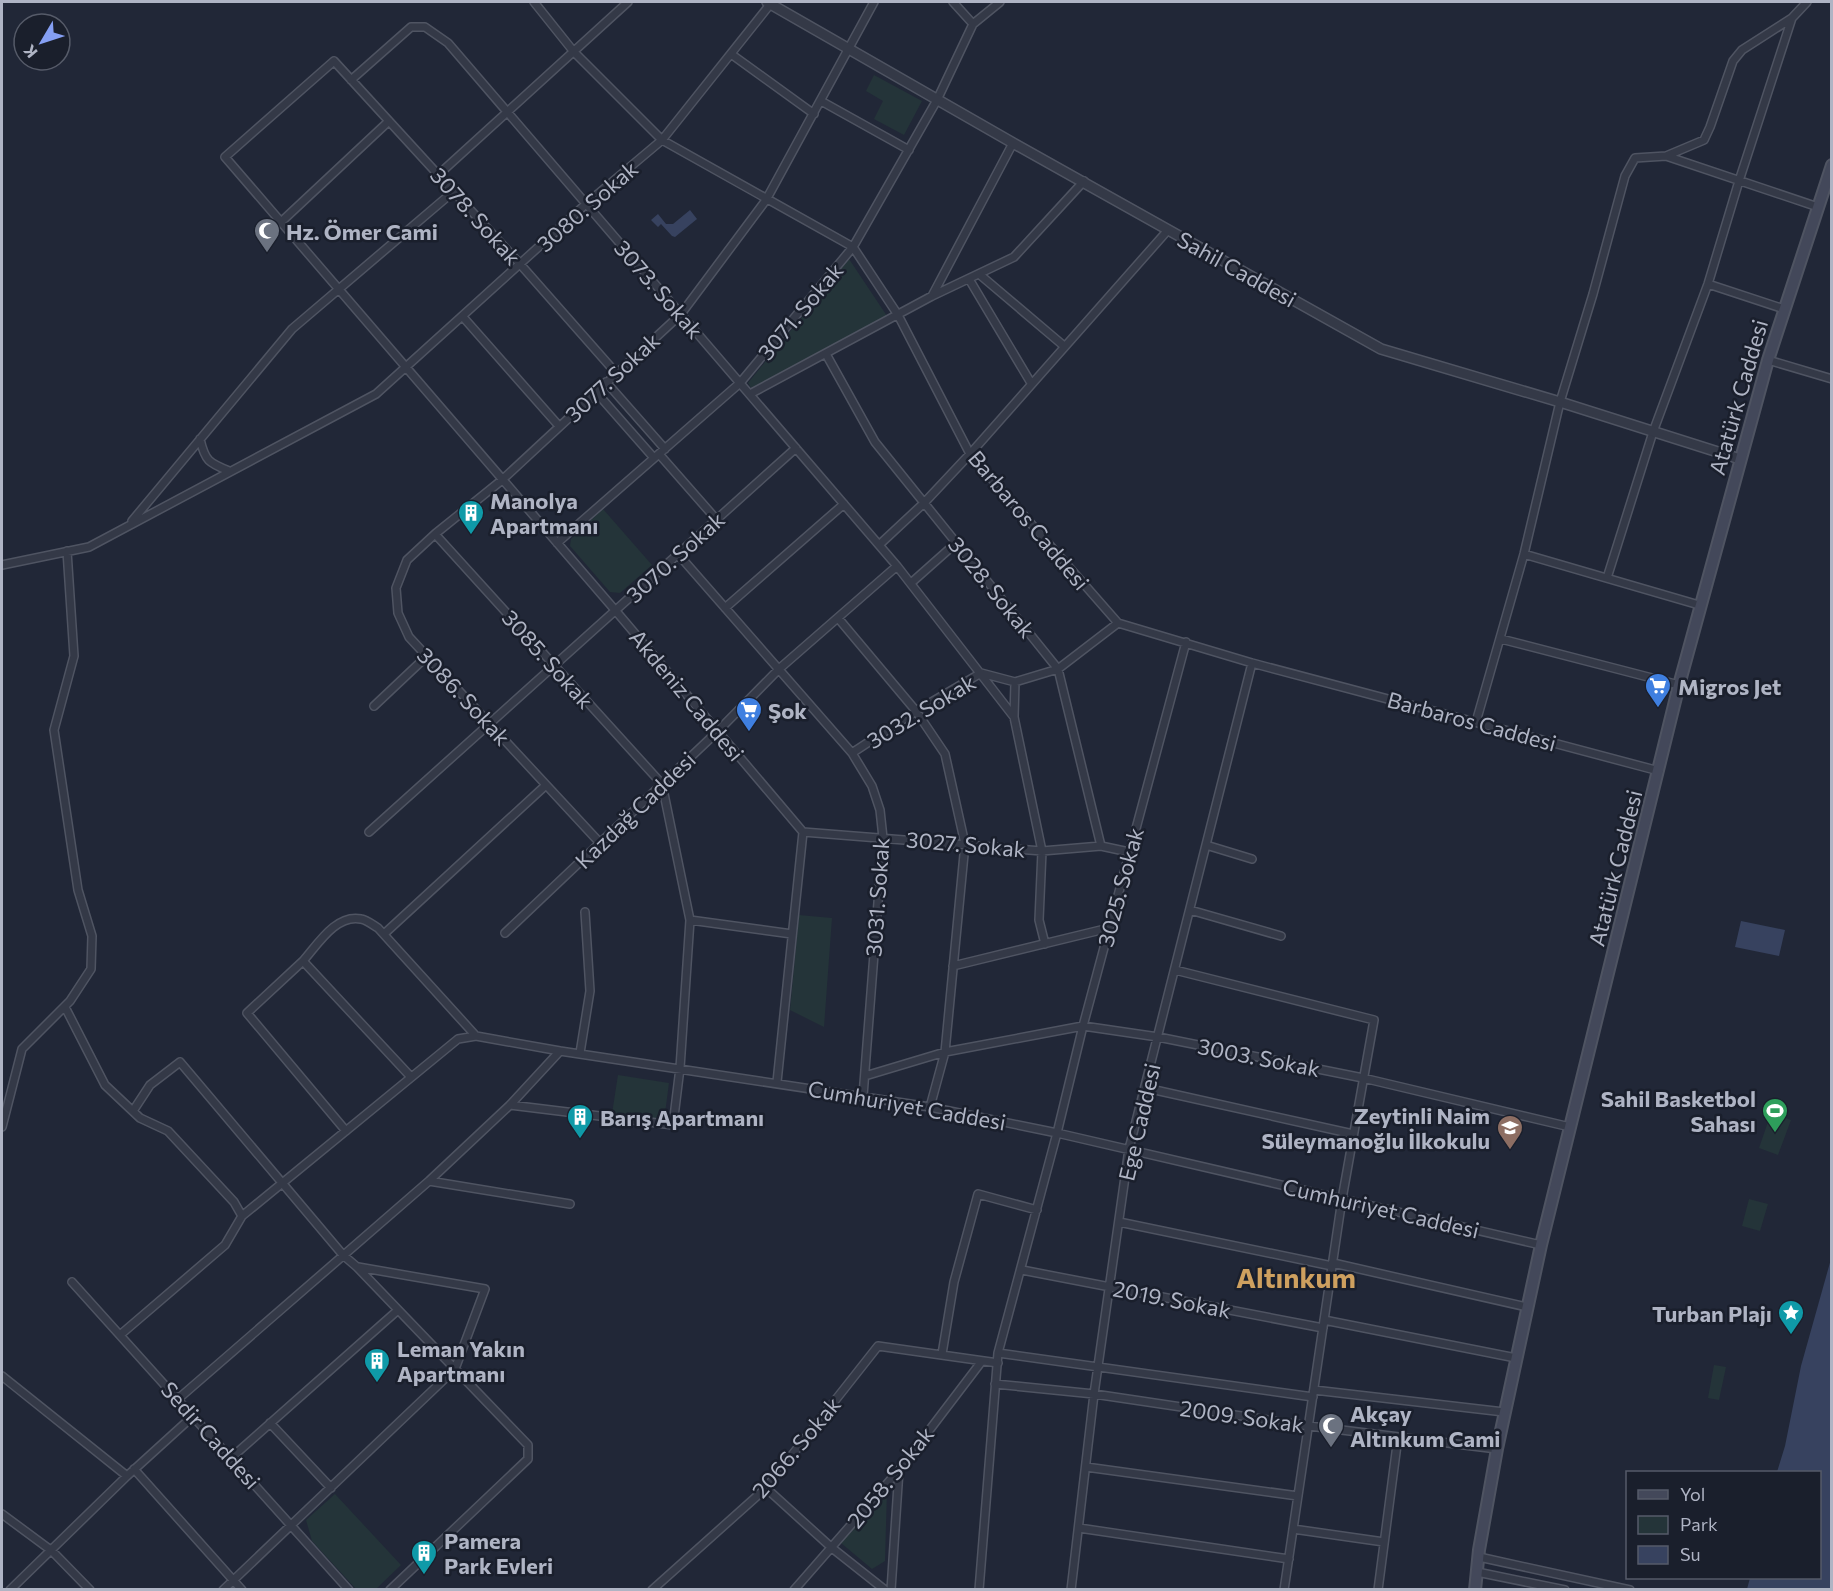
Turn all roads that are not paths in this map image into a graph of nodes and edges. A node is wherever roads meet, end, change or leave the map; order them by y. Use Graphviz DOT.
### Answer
graph roads {
  1 [pos="534,2"];
  2 [pos="628,2"];
  3 [pos="770,2"];
  4 [pos="874,2"];
  5 [pos="953,2"];
  6 [pos="1000,2"];
  7 [pos="1807,2"];
  8 [pos="1792,18"];
  9 [pos="973,24"];
  10 [pos="850,48"];
  11 [pos="574,52"];
  12 [pos="731,54"];
  13 [pos="351,81"];
  14 [pos="938,100"];
  15 [pos="821,101"];
  16 [pos="507,113"];
  17 [pos="814,114"];
  18 [pos="389,121"];
  19 [pos="662,140"];
  20 [pos="1013,143"];
  21 [pos="909,150"];
  22 [pos="1665,156"];
  23 [pos="225,158"];
  24 [pos="1832,165"];
  25 [pos="438,175"];
  26 [pos="1084,181"];
  27 [pos="1739,181"];
  28 [pos="1828,190"];
  29 [pos="454,191"];
  30 [pos="766,200"];
  31 [pos="586,204"];
  32 [pos="1818,207"];
  33 [pos="281,222"];
  34 [pos="1168,230"];
  35 [pos="853,247"];
  36 [pos="520,264"];
  37 [pos="979,274"];
  38 [pos="969,279"];
  39 [pos="1708,284"];
  40 [pos="339,289"];
  41 [pos="932,296"];
  42 [pos="1784,309"];
  43 [pos="681,314"];
  44 [pos="898,315"];
  45 [pos="463,316"];
  46 [pos="1064,346"];
  47 [pos="826,354"];
  48 [pos="1768,360"];
  49 [pos="406,369"];
  50 [pos="616,373"];
  51 [pos="1832,379"];
  52 [pos="606,382"];
  53 [pos="740,383"];
  54 [pos="1031,383"];
  55 [pos="596,392"];
  56 [pos="750,394"];
  57 [pos="1560,402"];
  58 [pos="559,426"];
  59 [pos="1653,432"];
  60 [pos="200,439"];
  61 [pos="796,448"];
  62 [pos="659,454"];
  63 [pos="970,454"];
  64 [pos="1740,459"];
  65 [pos="229,471"];
  66 [pos="502,480"];
  67 [pos="924,503"];
  68 [pos="844,504"];
  69 [pos="716,519"];
  70 [pos="128,525"];
  71 [pos="435,534"];
  72 [pos="558,543"];
  73 [pos="956,543"];
  74 [pos="879,545"];
  75 [pos="67,551"];
  76 [pos="678,554"];
  77 [pos="1524,554"];
  78 [pos="2,565"];
  79 [pos="897,566"];
  80 [pos="1607,578"];
  81 [pos="911,583"];
  82 [pos="1700,605"];
  83 [pos="725,608"];
  84 [pos="615,610"];
  85 [pos="838,618"];
  86 [pos="1118,623"];
  87 [pos="1501,639"];
  88 [pos="1186,642"];
  89 [pos="427,656"];
  90 [pos="1252,663"];
  91 [pos="554,665"];
  92 [pos="779,669"];
  93 [pos="1058,669"];
  94 [pos="981,673"];
  95 [pos="1015,682"];
  96 [pos="1679,684"];
  97 [pos="374,706"];
  98 [pos="916,711"];
  99 [pos="1014,717"];
  100 [pos="1476,722"];
  101 [pos="489,723"];
  102 [pos="718,731"];
  103 [pos="852,753"];
  104 [pos="1659,771"];
  105 [pos="662,784"];
  106 [pos="546,785"];
  107 [pos="369,832"];
  108 [pos="803,832"];
  109 [pos="883,838"];
  110 [pos="600,843"];
  111 [pos="965,844"];
  112 [pos="1206,844"];
  113 [pos="1101,846"];
  114 [pos="1042,851"];
  115 [pos="1129,852"];
  116 [pos="1252,859"];
  117 [pos="1190,910"];
  118 [pos="585,912"];
  119 [pos="690,920"];
  120 [pos="1109,928"];
  121 [pos="505,933"];
  122 [pos="384,934"];
  123 [pos="792,934"];
  124 [pos="1281,936"];
  125 [pos="1045,944"];
  126 [pos="303,961"];
  127 [pos="953,966"];
  128 [pos="1175,970"];
  129 [pos="64,1007"];
  130 [pos="1083,1026"];
  131 [pos="476,1036"];
  132 [pos="1158,1037"];
  133 [pos="560,1051"];
  134 [pos="945,1052"];
  135 [pos="580,1053"];
  136 [pos="680,1068"];
  137 [pos="865,1076"];
  138 [pos="411,1077"];
  139 [pos="1363,1078"];
  140 [pos="777,1082"];
  141 [pos="1146,1088"];
  142 [pos="863,1096"];
  143 [pos="510,1105"];
  144 [pos="930,1107"];
  145 [pos="133,1112"];
  146 [pos="2,1126"];
  147 [pos="1570,1127"];
  148 [pos="346,1131"];
  149 [pos="1057,1133"];
  150 [pos="1353,1134"];
  151 [pos="1129,1149"];
  152 [pos="429,1181"];
  153 [pos="282,1184"];
  154 [pos="1342,1199"];
  155 [pos="570,1204"];
  156 [pos="1037,1210"];
  157 [pos="242,1216"];
  158 [pos="1119,1222"];
  159 [pos="1541,1245"];
  160 [pos="343,1256"];
  161 [pos="1332,1265"];
  162 [pos="357,1267"];
  163 [pos="1022,1270"];
  164 [pos="72,1282"];
  165 [pos="1110,1287"];
  166 [pos="1527,1307"];
  167 [pos="398,1310"];
  168 [pos="1324,1324"];
  169 [pos="120,1335"];
  170 [pos="999,1353"];
  171 [pos="942,1354"];
  172 [pos="1516,1358"];
  173 [pos="982,1361"];
  174 [pos="998,1363"];
  175 [pos="1098,1366"];
  176 [pos="454,1368"];
  177 [pos="2,1376"];
  178 [pos="995,1384"];
  179 [pos="1094,1394"];
  180 [pos="1313,1394"];
  181 [pos="178,1399"];
  182 [pos="1504,1412"];
  183 [pos="193,1416"];
  184 [pos="270,1423"];
  185 [pos="1309,1426"];
  186 [pos="1398,1437"];
  187 [pos="1497,1449"];
  188 [pos="231,1458"];
  189 [pos="1086,1467"];
  190 [pos="134,1469"];
  191 [pos="899,1470"];
  192 [pos="128,1476"];
  193 [pos="331,1488"];
  194 [pos="766,1488"];
  195 [pos="1298,1496"];
  196 [pos="2,1514"];
  197 [pos="291,1525"];
  198 [pos="1079,1528"];
  199 [pos="1293,1529"];
  200 [pos="1384,1542"];
  201 [pos="832,1548"];
  202 [pos="52,1551"];
  203 [pos="1479,1557"];
  204 [pos="1289,1559"];
  205 [pos="1477,1572"];
  206 [pos="233,1580"];
  207 [pos="10,1590"];
  208 [pos="90,1590"];
  209 [pos="223,1590"];
  210 [pos="242,1590"];
  211 [pos="349,1590"];
  212 [pos="390,1590"];
  213 [pos="652,1590"];
  214 [pos="794,1590"];
  215 [pos="885,1590"];
  216 [pos="891,1590"];
  217 [pos="979,1590"];
  218 [pos="1071,1590"];
  219 [pos="1284,1590"];
  220 [pos="1378,1590"];
  221 [pos="1475,1590"];
  222 [pos="1565,1590"];
  223 [pos="1630,1590"];
  1 -- 11 [label="street, Barbaros Caddesi"];
  2 -- 11 [label="street"];
  3 -- 10 [label="street, Sahil Caddesi"];
  3 -- 12 [label="street, 3080. Sokak"];
  4 -- 10 [label="street, 3077. Sokak"];
  5 -- 9 [label="street"];
  6 -- 9 [label="street"];
  7 -- 8 [label="street"];
  8 -- 22 [label="street"];
  8 -- 27 [label="street"];
  9 -- 14 [label="street, 3071. Sokak"];
  10 -- 14 [label="street, Sahil Caddesi"];
  10 -- 15 [label="street, 3077. Sokak"];
  11 -- 16 [label="street"];
  11 -- 19 [label="street, Barbaros Caddesi"];
  12 -- 17 [label="street"];
  12 -- 19 [label="street, 3080. Sokak"];
  13 -- 16 [label="street, 3073. Sokak"];
  13 -- 18 [label="street, 3078. Sokak"];
  13 -- 23 [label="street, 3078. Sokak"];
  14 -- 20 [label="street, Sahil Caddesi"];
  14 -- 21 [label="street, 3071. Sokak"];
  15 -- 17 [label="street, 3077. Sokak"];
  15 -- 21 [label="street"];
  16 -- 25 [label="street"];
  16 -- 31 [label="street, 3073. Sokak"];
  17 -- 30 [label="street, 3077. Sokak"];
  18 -- 25 [label="street, 3078. Sokak"];
  18 -- 33 [label="street"];
  19 -- 30 [label="street, Barbaros Caddesi"];
  19 -- 31 [label="street, 3080. Sokak"];
  20 -- 26 [label="street, Sahil Caddesi"];
  20 -- 41 [label="street"];
  21 -- 35 [label="street, 3071. Sokak"];
  22 -- 27 [label="street"];
  22 -- 57 [label="street"];
  23 -- 33 [label="street, Akdeniz Caddesi"];
  24 -- 28 [label="main road, Atatürk Caddesi"];
  25 -- 29 [label="street, 3078. Sokak"];
  26 -- 34 [label="street, Sahil Caddesi"];
  26 -- 37 [label="street"];
  27 -- 32 [label="street"];
  27 -- 39 [label="street"];
  28 -- 32 [label="main road, Atatürk Caddesi"];
  29 -- 36 [label="street, 3078. Sokak"];
  29 -- 40 [label="street"];
  30 -- 35 [label="street, Barbaros Caddesi"];
  30 -- 43 [label="street, 3077. Sokak"];
  31 -- 36 [label="street, 3080. Sokak"];
  31 -- 43 [label="street, 3073. Sokak"];
  32 -- 42 [label="main road, Atatürk Caddesi"];
  33 -- 40 [label="street, Akdeniz Caddesi"];
  34 -- 46 [label="street"];
  34 -- 57 [label="street, Sahil Caddesi"];
  35 -- 44 [label="street, Barbaros Caddesi"];
  35 -- 53 [label="street, 3071. Sokak"];
  36 -- 45 [label="street, 3080. Sokak"];
  36 -- 50 [label="street, 3078. Sokak"];
  37 -- 38 [label="street"];
  37 -- 46 [label="street"];
  38 -- 41 [label="street"];
  38 -- 54 [label="street"];
  39 -- 42 [label="street"];
  39 -- 59 [label="street"];
  40 -- 49 [label="street, Akdeniz Caddesi"];
  40 -- 60 [label="street"];
  41 -- 44 [label="street"];
  42 -- 48 [label="main road, Atatürk Caddesi"];
  43 -- 50 [label="street, 3077. Sokak"];
  43 -- 53 [label="street, 3073. Sokak"];
  44 -- 47 [label="street"];
  44 -- 63 [label="street, Barbaros Caddesi"];
  45 -- 49 [label="street, 3080. Sokak"];
  45 -- 58 [label="street"];
  46 -- 54 [label="street"];
  47 -- 56 [label="street"];
  47 -- 67 [label="street, 3028. Sokak"];
  48 -- 51 [label="street"];
  48 -- 64 [label="main road, Atatürk Caddesi"];
  49 -- 65 [label="street, 3080. Sokak"];
  49 -- 66 [label="street, Akdeniz Caddesi"];
  50 -- 52 [label="street, 3077. Sokak"];
  52 -- 55 [label="street, 3077. Sokak"];
  52 -- 62 [label="street"];
  53 -- 56 [label="street, 3073. Sokak"];
  53 -- 62 [label="street, 3071. Sokak"];
  54 -- 63 [label="street"];
  55 -- 58 [label="street, 3077. Sokak"];
  55 -- 62 [label="street"];
  56 -- 61 [label="street, 3073. Sokak"];
  57 -- 59 [label="street, Sahil Caddesi"];
  57 -- 77 [label="street"];
  58 -- 66 [label="street, 3077. Sokak"];
  59 -- 64 [label="street, Sahil Caddesi"];
  59 -- 80 [label="street"];
  60 -- 65 [label="street"];
  60 -- 70 [label="street"];
  61 -- 68 [label="street, 3073. Sokak"];
  61 -- 69 [label="street, 3070. Sokak"];
  62 -- 69 [label="street"];
  62 -- 72 [label="street, 3071. Sokak"];
  63 -- 67 [label="street"];
  63 -- 86 [label="street, Barbaros Caddesi"];
  64 -- 82 [label="main road, Atatürk Caddesi"];
  65 -- 70 [label="street, 3080. Sokak"];
  66 -- 71 [label="street, 3077. Sokak"];
  66 -- 72 [label="street, Akdeniz Caddesi"];
  67 -- 73 [label="street, 3028. Sokak"];
  67 -- 74 [label="street"];
  68 -- 74 [label="street, 3073. Sokak"];
  68 -- 83 [label="street"];
  69 -- 76 [label="street, 3070. Sokak"];
  70 -- 75 [label="street, 3080. Sokak"];
  71 -- 89 [label="street, 3086. Sokak"];
  71 -- 91 [label="street, 3085. Sokak"];
  72 -- 84 [label="street, Akdeniz Caddesi"];
  73 -- 81 [label="street"];
  73 -- 93 [label="street, 3028. Sokak"];
  74 -- 79 [label="street, 3073. Sokak"];
  75 -- 78 [label="street, 3080. Sokak"];
  75 -- 129 [label="street"];
  76 -- 83 [label="street, 3031. Sokak"];
  76 -- 84 [label="street, 3070. Sokak"];
  77 -- 80 [label="street"];
  77 -- 87 [label="street"];
  79 -- 81 [label="street, 3073. Sokak"];
  79 -- 85 [label="street, Kazdağ Caddesi"];
  80 -- 82 [label="street"];
  81 -- 94 [label="street, 3073. Sokak"];
  82 -- 96 [label="main road, Atatürk Caddesi"];
  83 -- 92 [label="street, 3031. Sokak"];
  84 -- 91 [label="street, 3070. Sokak"];
  84 -- 102 [label="street, Akdeniz Caddesi"];
  85 -- 92 [label="street, Kazdağ Caddesi"];
  85 -- 98 [label="street"];
  86 -- 88 [label="street, Barbaros Caddesi"];
  86 -- 93 [label="street"];
  87 -- 96 [label="street"];
  87 -- 100 [label="street"];
  88 -- 90 [label="street, Barbaros Caddesi"];
  88 -- 115 [label="street, 3025. Sokak"];
  89 -- 97 [label="street"];
  89 -- 101 [label="street, 3086. Sokak"];
  90 -- 100 [label="street, Barbaros Caddesi"];
  90 -- 112 [label="street, Ege Caddesi"];
  91 -- 101 [label="street, 3070. Sokak"];
  91 -- 105 [label="street, 3085. Sokak"];
  92 -- 102 [label="street, Kazdağ Caddesi"];
  92 -- 103 [label="street, 3031. Sokak"];
  93 -- 95 [label="street"];
  93 -- 113 [label="street, 3028. Sokak"];
  94 -- 95 [label="street, 3032. Sokak"];
  94 -- 98 [label="street, 3032. Sokak"];
  94 -- 99 [label="street, 3073. Sokak"];
  95 -- 99 [label="street"];
  96 -- 104 [label="main road, Atatürk Caddesi"];
  98 -- 103 [label="street, 3032. Sokak"];
  98 -- 111 [label="street"];
  99 -- 114 [label="street"];
  100 -- 104 [label="street, Barbaros Caddesi"];
  101 -- 106 [label="street, 3086. Sokak"];
  101 -- 107 [label="street, 3070. Sokak"];
  102 -- 105 [label="street, Kazdağ Caddesi"];
  102 -- 108 [label="street, Akdeniz Caddesi"];
  103 -- 109 [label="street, 3031. Sokak"];
  104 -- 147 [label="main road, Atatürk Caddesi"];
  105 -- 110 [label="street, Kazdağ Caddesi"];
  105 -- 119 [label="street"];
  106 -- 110 [label="street, 3086. Sokak"];
  106 -- 122 [label="street"];
  108 -- 109 [label="street, 3027. Sokak"];
  108 -- 123 [label="street"];
  109 -- 111 [label="street, 3027. Sokak"];
  109 -- 137 [label="street, 3031. Sokak"];
  110 -- 121 [label="street, Kazdağ Caddesi"];
  111 -- 114 [label="street, 3027. Sokak"];
  111 -- 127 [label="street"];
  112 -- 116 [label="street"];
  112 -- 117 [label="street, Ege Caddesi"];
  113 -- 114 [label="street, 3027. Sokak"];
  113 -- 115 [label="street, 3027. Sokak"];
  114 -- 125 [label="street"];
  115 -- 120 [label="street, 3025. Sokak"];
  117 -- 124 [label="street"];
  117 -- 128 [label="street, Ege Caddesi"];
  118 -- 135 [label="street"];
  119 -- 123 [label="street"];
  119 -- 136 [label="street"];
  120 -- 125 [label="street"];
  120 -- 130 [label="street, 3025. Sokak"];
  122 -- 126 [label="street"];
  122 -- 131 [label="street"];
  123 -- 140 [label="street"];
  125 -- 127 [label="street"];
  126 -- 138 [label="street"];
  126 -- 148 [label="street"];
  127 -- 134 [label="street"];
  128 -- 132 [label="street, Ege Caddesi"];
  128 -- 139 [label="street"];
  129 -- 145 [label="street"];
  129 -- 146 [label="street"];
  130 -- 132 [label="street, 3003. Sokak"];
  130 -- 134 [label="street, 3003. Sokak"];
  130 -- 149 [label="street, 3025. Sokak"];
  131 -- 133 [label="street, Cumhuriyet Caddesi"];
  131 -- 138 [label="street"];
  132 -- 139 [label="street, 3003. Sokak"];
  132 -- 141 [label="street, Ege Caddesi"];
  133 -- 135 [label="street, Cumhuriyet Caddesi"];
  133 -- 143 [label="street"];
  134 -- 137 [label="street, 3003. Sokak"];
  134 -- 144 [label="street"];
  135 -- 136 [label="street, Cumhuriyet Caddesi"];
  136 -- 140 [label="street, Cumhuriyet Caddesi"];
  136 -- 143 [label="street"];
  137 -- 142 [label="street, 3031. Sokak"];
  138 -- 148 [label="street"];
  139 -- 147 [label="street, 3003. Sokak"];
  139 -- 150 [label="street"];
  140 -- 142 [label="street, Cumhuriyet Caddesi"];
  141 -- 150 [label="street"];
  141 -- 151 [label="street, Ege Caddesi"];
  142 -- 144 [label="street, Cumhuriyet Caddesi"];
  143 -- 152 [label="street"];
  144 -- 149 [label="street, Cumhuriyet Caddesi"];
  145 -- 153 [label="street"];
  145 -- 157 [label="street"];
  147 -- 159 [label="main road, Atatürk Caddesi"];
  148 -- 153 [label="street"];
  149 -- 151 [label="street, Cumhuriyet Caddesi"];
  149 -- 156 [label="street, 3025. Sokak"];
  150 -- 154 [label="street"];
  151 -- 154 [label="street, Cumhuriyet Caddesi"];
  151 -- 158 [label="street, Ege Caddesi"];
  152 -- 155 [label="street"];
  152 -- 160 [label="street"];
  153 -- 157 [label="street"];
  153 -- 160 [label="street"];
  154 -- 159 [label="street, Cumhuriyet Caddesi"];
  154 -- 161 [label="street"];
  156 -- 163 [label="street, 3025. Sokak"];
  156 -- 171 [label="street"];
  157 -- 169 [label="street"];
  158 -- 161 [label="street"];
  158 -- 165 [label="street, Ege Caddesi"];
  159 -- 166 [label="main road, Atatürk Caddesi"];
  160 -- 162 [label="street"];
  160 -- 181 [label="street"];
  161 -- 166 [label="street"];
  161 -- 168 [label="street"];
  162 -- 167 [label="street"];
  162 -- 176 [label="street"];
  163 -- 165 [label="street, 2019. Sokak"];
  163 -- 170 [label="street, 3025. Sokak"];
  164 -- 169 [label="street, Sedir Caddesi"];
  165 -- 168 [label="street, 2019. Sokak"];
  165 -- 175 [label="street, Ege Caddesi"];
  166 -- 172 [label="main road, Atatürk Caddesi"];
  167 -- 176 [label="street"];
  167 -- 184 [label="street"];
  168 -- 172 [label="street, 2019. Sokak"];
  168 -- 180 [label="street"];
  169 -- 181 [label="street, Sedir Caddesi"];
  170 -- 174 [label="street, 3025. Sokak"];
  170 -- 175 [label="street"];
  171 -- 173 [label="street"];
  171 -- 194 [label="street, 2066. Sokak"];
  172 -- 182 [label="main road, Atatürk Caddesi"];
  173 -- 174 [label="street"];
  173 -- 191 [label="street, 2058. Sokak"];
  174 -- 178 [label="street, 3025. Sokak"];
  175 -- 179 [label="street, Ege Caddesi"];
  175 -- 180 [label="street"];
  176 -- 193 [label="street"];
  176 -- 212 [label="street"];
  177 -- 192 [label="street"];
  178 -- 179 [label="street, 2009. Sokak"];
  178 -- 217 [label="street, 3025. Sokak"];
  179 -- 185 [label="street, 2009. Sokak"];
  179 -- 189 [label="street, Ege Caddesi"];
  180 -- 182 [label="street"];
  180 -- 185 [label="street"];
  181 -- 183 [label="street, Sedir Caddesi"];
  182 -- 187 [label="main road, Atatürk Caddesi"];
  183 -- 188 [label="street, Sedir Caddesi"];
  183 -- 190 [label="street"];
  184 -- 188 [label="street"];
  184 -- 193 [label="street"];
  185 -- 186 [label="street, 2009. Sokak"];
  185 -- 195 [label="street"];
  186 -- 187 [label="street, 2009. Sokak"];
  186 -- 200 [label="street"];
  187 -- 203 [label="main road, Atatürk Caddesi"];
  188 -- 197 [label="street, Sedir Caddesi"];
  189 -- 195 [label="street"];
  189 -- 198 [label="street, Ege Caddesi"];
  190 -- 192 [label="street"];
  190 -- 206 [label="street"];
  191 -- 201 [label="street, 2058. Sokak"];
  191 -- 216 [label="street"];
  192 -- 202 [label="street"];
  193 -- 197 [label="street"];
  194 -- 201 [label="street"];
  194 -- 213 [label="street, 2066. Sokak"];
  195 -- 199 [label="street"];
  196 -- 202 [label="street"];
  197 -- 206 [label="street"];
  197 -- 211 [label="street, Sedir Caddesi"];
  198 -- 204 [label="street"];
  198 -- 218 [label="street, Ege Caddesi"];
  199 -- 200 [label="street"];
  199 -- 204 [label="street"];
  200 -- 220 [label="street"];
  201 -- 214 [label="street, 2058. Sokak"];
  201 -- 215 [label="street"];
  202 -- 207 [label="street"];
  202 -- 208 [label="street"];
  203 -- 205 [label="main road, Atatürk Caddesi"];
  203 -- 223 [label="street"];
  204 -- 219 [label="street"];
  205 -- 221 [label="main road, Atatürk Caddesi"];
  205 -- 222 [label="street"];
  206 -- 209 [label="street"];
  206 -- 210 [label="street"];
}
